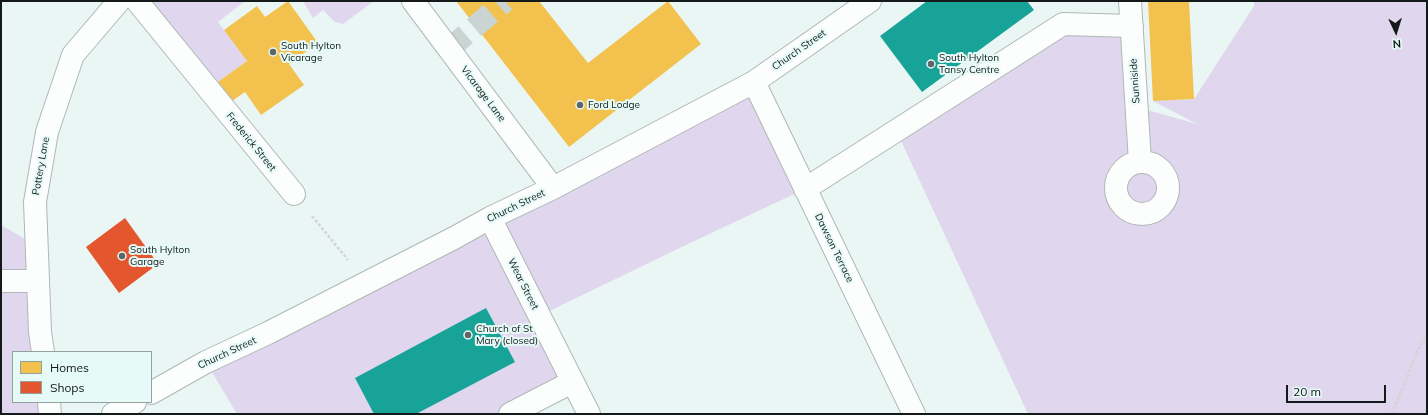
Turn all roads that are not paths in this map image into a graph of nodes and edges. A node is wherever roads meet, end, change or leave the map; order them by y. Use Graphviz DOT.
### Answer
graph roads {
  1 [pos="119,1"];
  2 [pos="137,1"];
  3 [pos="413,1"];
  4 [pos="870,1"];
  5 [pos="1130,1"];
  6 [pos="1132,26"];
  7 [pos="754,82"];
  8 [pos="1140,162"];
  9 [pos="553,188"];
  10 [pos="805,189"];
  11 [pos="294,194"];
  12 [pos="490,218"];
  13 [pos="38,281"];
  14 [pos="1,282"];
  15 [pos="43,351"];
  16 [pos="572,382"];
  17 [pos="152,392"];
  18 [pos="49,403"];
  19 [pos="133,403"];
  20 [pos="50,414"];
  21 [pos="113,414"];
  22 [pos="510,414"];
  23 [pos="589,414"];
  24 [pos="914,414"];
  1 -- 13 [label="street, Pottery Lane"];
  2 -- 11 [label="street, Frederick Street"];
  3 -- 9 [label="street, Vicarage Lane"];
  4 -- 7 [label="street, Church Street"];
  5 -- 6 [label="street, Sunniside"];
  6 -- 8 [label="street, Sunniside"];
  6 -- 10 [label="street"];
  7 -- 9 [label="street, Church Street"];
  7 -- 10 [label="street, Dawson Terrace"];
  9 -- 12 [label="street, Church Street"];
  10 -- 24 [label="street, Dawson Terrace"];
  12 -- 16 [label="street, Wear Street"];
  12 -- 17 [label="street, Church Street"];
  13 -- 14 [label="street"];
  13 -- 15 [label="street, Pottery Lane"];
  16 -- 22 [label="street"];
  16 -- 23 [label="street, Wear Street"];
  18 -- 20 [label="street"];
  19 -- 21 [label="street"];
}
